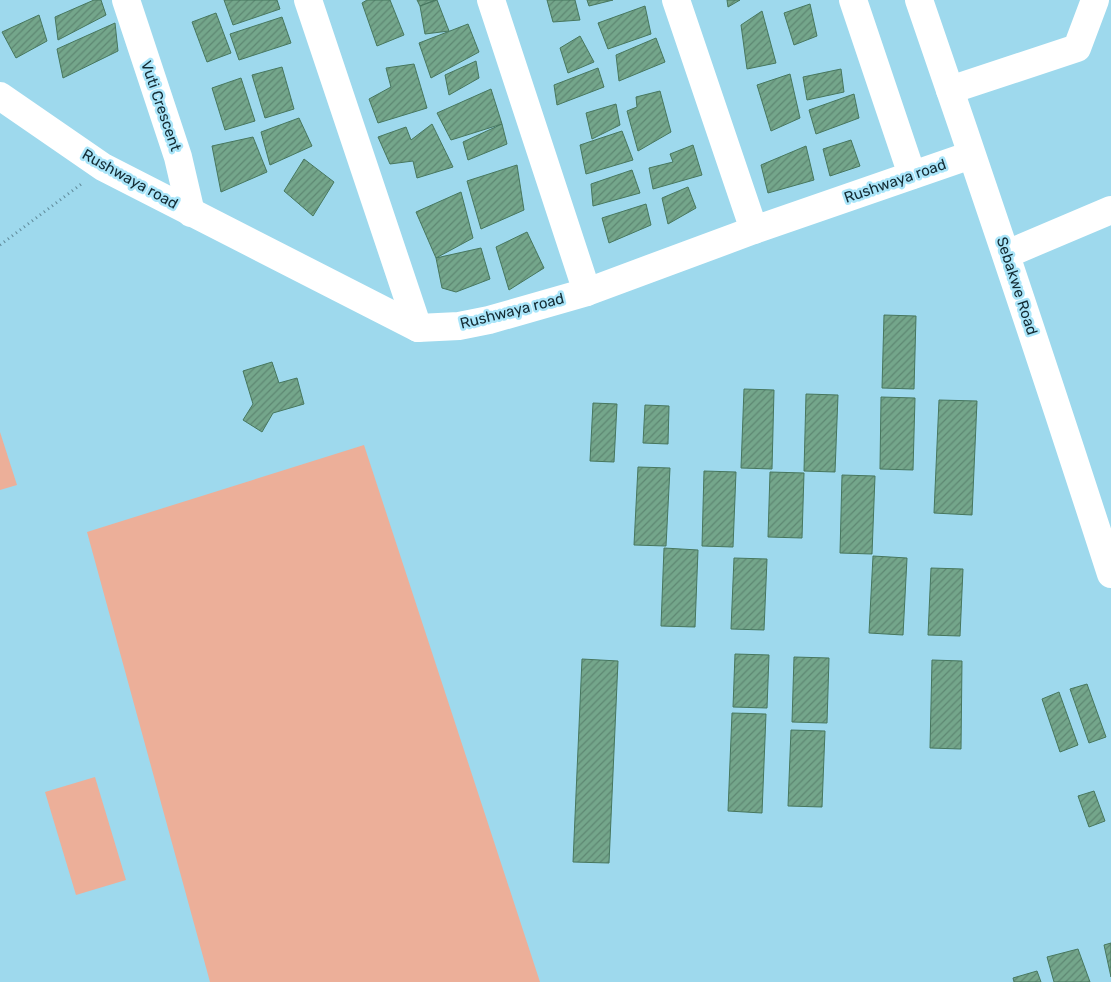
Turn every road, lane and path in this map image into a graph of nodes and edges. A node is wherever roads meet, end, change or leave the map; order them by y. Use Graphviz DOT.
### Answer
graph roads {
  1 [pos="126,0"];
  2 [pos="308,0"];
  3 [pos="490,0"];
  4 [pos="676,0"];
  5 [pos="852,0"];
  6 [pos="919,0"];
  7 [pos="1094,0"];
  8 [pos="950,90"];
  9 [pos="0,96"];
  10 [pos="971,154"];
  11 [pos="103,167"];
  12 [pos="912,175"];
  13 [pos="1111,210"];
  14 [pos="191,213"];
  15 [pos="754,230"];
  16 [pos="0,245"];
  17 [pos="1007,254"];
  18 [pos="587,292"];
  19 [pos="418,328"];
  20 [pos="1111,574"];
  1 -- 14 [label="street, Vuti Crescent"];
  2 -- 19 [label="street"];
  3 -- 18 [label="street"];
  4 -- 15 [label="street"];
  5 -- 12 [label="street"];
  6 -- 8 [label="street, Sebakwe Road"];
  7 -- 8 [label="street"];
  8 -- 10 [label="street, Sebakwe Road"];
  9 -- 11 [label="street, Rushwaya road"];
  10 -- 12 [label="street, Rushwaya road"];
  10 -- 17 [label="street, Sebakwe Road"];
  11 -- 14 [label="street, Rushwaya road"];
  11 -- 16 [label="path"];
  12 -- 15 [label="street, Rushwaya road"];
  13 -- 17 [label="street"];
  14 -- 19 [label="street, Rushwaya road"];
  15 -- 18 [label="street, Rushwaya road"];
  17 -- 20 [label="street, Sebakwe Road"];
  18 -- 19 [label="street, Rushwaya road"];
}
